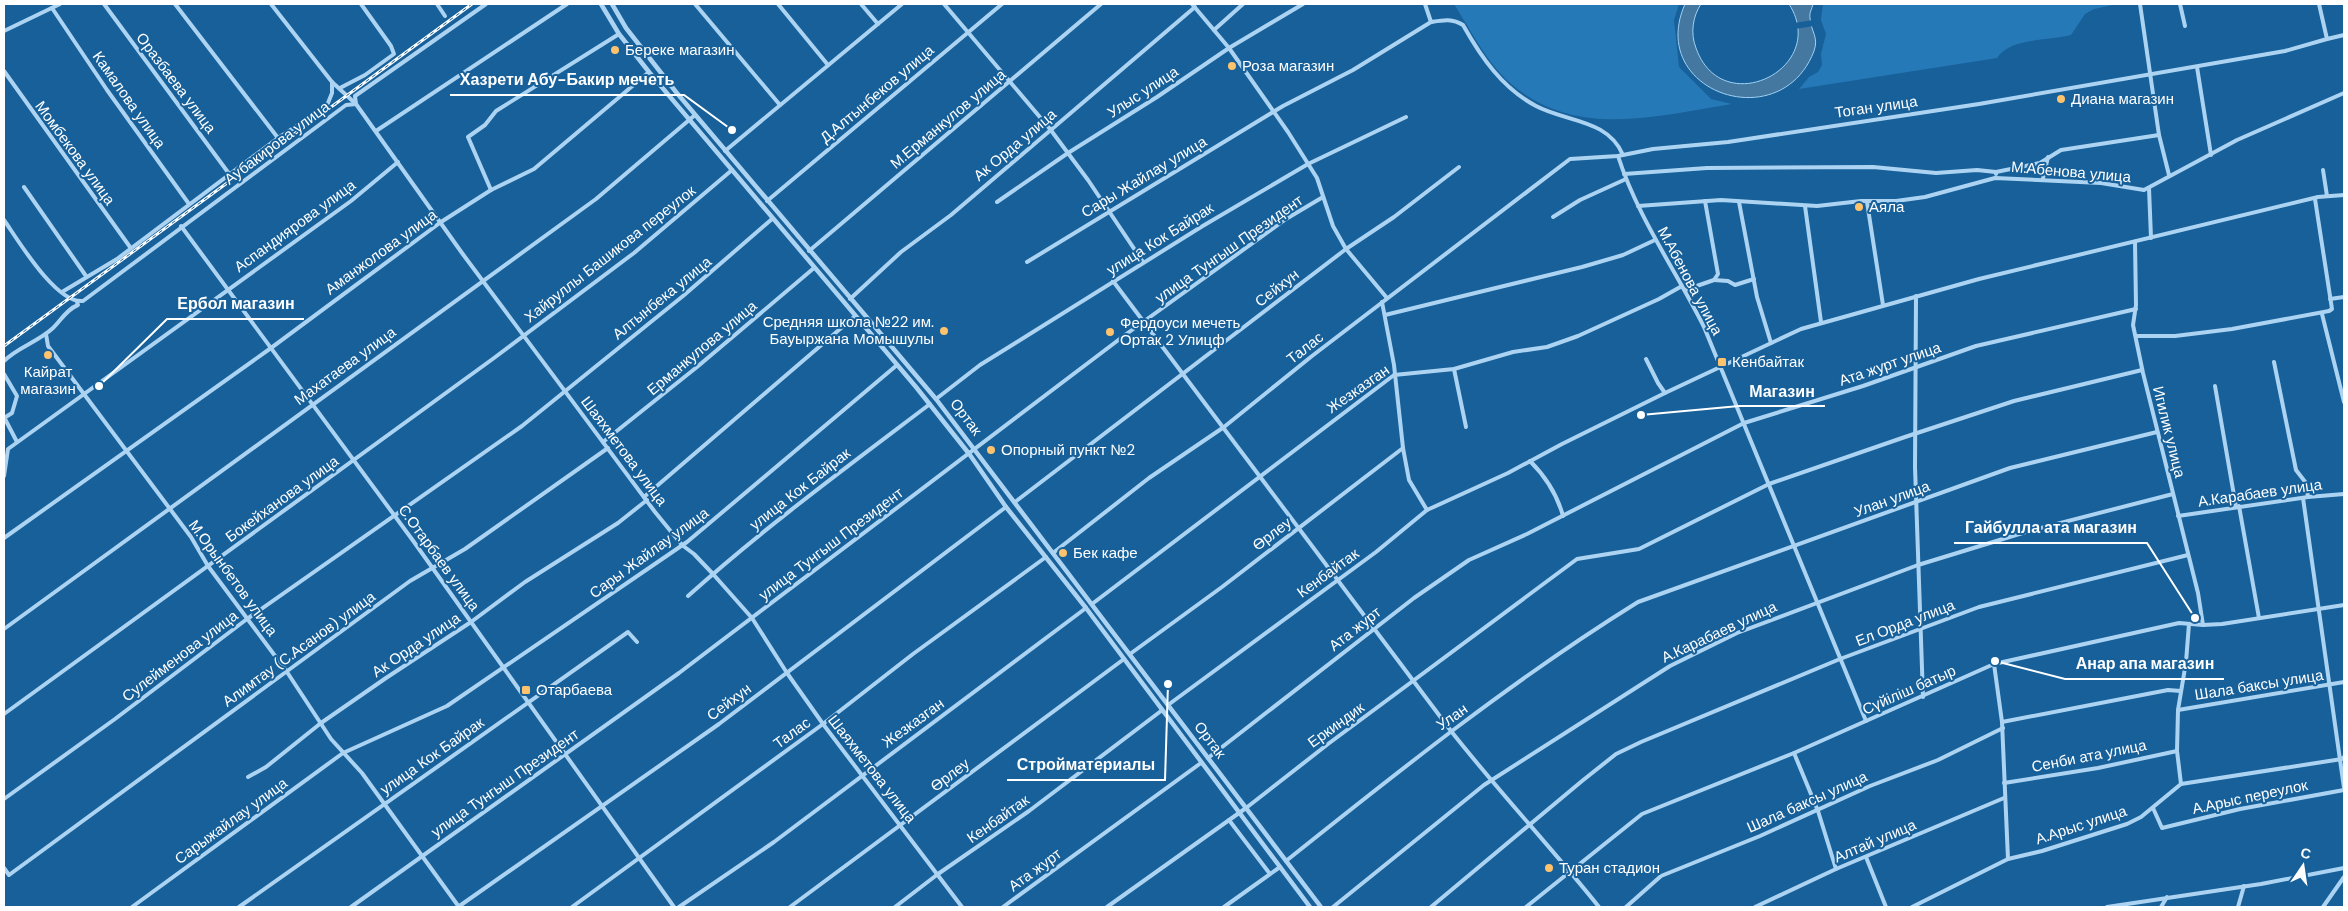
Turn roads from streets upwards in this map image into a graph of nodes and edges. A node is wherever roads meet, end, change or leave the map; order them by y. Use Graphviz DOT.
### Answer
graph roads {
  1 [pos="60,4"];
  2 [pos="104,4"];
  3 [pos="176,4"];
  4 [pos="271,4"];
  5 [pos="361,4"];
  6 [pos="437,4"];
  7 [pos="486,4"];
  8 [pos="566,4"];
  9 [pos="602,4"];
  10 [pos="612,4"];
  11 [pos="695,4"];
  12 [pos="778,4"];
  13 [pos="861,4"];
  14 [pos="902,4"];
  15 [pos="944,4"];
  16 [pos="1002,4"];
  17 [pos="1101,4"];
  18 [pos="1243,4"];
  19 [pos="1303,4"];
  20 [pos="1425,4"];
  21 [pos="2140,4"];
  22 [pos="2180,4"];
  23 [pos="2319,4"];
  24 [pos="1194,5"];
  25 [pos="52,8"];
  26 [pos="445,16"];
  27 [pos="1431,22"];
  28 [pos="878,24"];
  29 [pos="2185,26"];
  30 [pos="1214,30"];
  31 [pos="4,31"];
  32 [pos="968,32"];
  33 [pos="619,34"];
  34 [pos="2344,35"];
  35 [pos="2326,39"];
  36 [pos="1229,48"];
  37 [pos="828,65"];
  38 [pos="2196,67"];
  39 [pos="4,71"];
  40 [pos="649,72"];
  41 [pos="2150,74"];
  42 [pos="332,82"];
  43 [pos="1010,82"];
  44 [pos="340,88"];
  45 [pos="2344,92"];
  46 [pos="356,104"];
  47 [pos="780,104"];
  48 [pos="1274,112"];
  49 [pos="695,115"];
  50 [pos="1406,116"];
  51 [pos="689,120"];
  52 [pos="1050,129"];
  53 [pos="376,130"];
  54 [pos="2159,135"];
  55 [pos="278,138"];
  56 [pos="725,151"];
  57 [pos="1068,153"];
  58 [pos="1624,155"];
  59 [pos="2211,155"];
  60 [pos="1618,156"];
  61 [pos="2048,157"];
  62 [pos="1570,159"];
  63 [pos="398,162"];
  64 [pos="1308,164"];
  65 [pos="1459,167"];
  66 [pos="732,170"];
  67 [pos="2323,170"];
  68 [pos="1996,172"];
  69 [pos="1624,174"];
  70 [pos="230,175"];
  71 [pos="2169,175"];
  72 [pos="1995,178"];
  73 [pos="2042,178"];
  74 [pos="1626,179"];
  75 [pos="24,187"];
  76 [pos="2149,188"];
  77 [pos="491,190"];
  78 [pos="2344,195"];
  79 [pos="2327,196"];
  80 [pos="1323,197"];
  81 [pos="2315,199"];
  82 [pos="767,201"];
  83 [pos="1704,201"];
  84 [pos="997,202"];
  85 [pos="1739,202"];
  86 [pos="1867,202"];
  87 [pos="189,204"];
  88 [pos="1638,206"];
  89 [pos="1805,206"];
  90 [pos="1109,210"];
  91 [pos="1553,217"];
  92 [pos="772,219"];
  93 [pos="4,220"];
  94 [pos="441,222"];
  95 [pos="181,226"];
  96 [pos="2152,238"];
  97 [pos="1655,240"];
  98 [pos="2135,242"];
  99 [pos="130,247"];
  100 [pos="1346,249"];
  101 [pos="809,251"];
  102 [pos="1027,262"];
  103 [pos="1143,262"];
  104 [pos="814,268"];
  105 [pos="86,276"];
  106 [pos="482,279"];
  107 [pos="1754,279"];
  108 [pos="1714,280"];
  109 [pos="1113,281"];
  110 [pos="1683,288"];
  111 [pos="226,290"];
  112 [pos="62,292"];
  113 [pos="1916,296"];
  114 [pos="2344,297"];
  115 [pos="1387,298"];
  116 [pos="850,299"];
  117 [pos="2330,299"];
  118 [pos="77,302"];
  119 [pos="1382,302"];
  120 [pos="1882,306"];
  121 [pos="2136,309"];
  122 [pos="2322,314"];
  123 [pos="1385,315"];
  124 [pos="854,317"];
  125 [pos="1821,322"];
  126 [pos="1145,323"];
  127 [pos="46,334"];
  128 [pos="524,336"];
  129 [pos="2137,336"];
  130 [pos="1771,343"];
  131 [pos="271,348"];
  132 [pos="1646,358"];
  133 [pos="4,360"];
  134 [pos="2274,362"];
  135 [pos="897,365"];
  136 [pos="1720,367"];
  137 [pos="1916,368"];
  138 [pos="1454,369"];
  139 [pos="2142,370"];
  140 [pos="4,374"];
  141 [pos="1184,374"];
  142 [pos="1394,375"];
  143 [pos="2215,386"];
  144 [pos="565,391"];
  145 [pos="84,393"];
  146 [pos="1666,393"];
  147 [pos="936,399"];
  148 [pos="2344,402"];
  149 [pos="312,404"];
  150 [pos="930,404"];
  151 [pos="4,417"];
  152 [pos="1744,423"];
  153 [pos="1224,427"];
  154 [pos="1466,427"];
  155 [pos="2157,432"];
  156 [pos="1916,434"];
  157 [pos="17,442"];
  158 [pos="603,442"];
  159 [pos="608,448"];
  160 [pos="1403,448"];
  161 [pos="124,450"];
  162 [pos="976,450"];
  163 [pos="970,455"];
  164 [pos="354,460"];
  165 [pos="1530,461"];
  166 [pos="4,476"];
  167 [pos="1260,476"];
  168 [pos="1769,484"];
  169 [pos="2173,494"];
  170 [pos="2344,494"];
  171 [pos="2306,497"];
  172 [pos="645,499"];
  173 [pos="1015,502"];
  174 [pos="1916,503"];
  175 [pos="2238,506"];
  176 [pos="1006,507"];
  177 [pos="168,508"];
  178 [pos="1427,510"];
  179 [pos="394,515"];
  180 [pos="1563,516"];
  181 [pos="2178,516"];
  182 [pos="1297,529"];
  183 [pos="1527,534"];
  184 [pos="4,538"];
  185 [pos="682,545"];
  186 [pos="1792,545"];
  187 [pos="1053,552"];
  188 [pos="2188,556"];
  189 [pos="1046,557"];
  190 [pos="1918,565"];
  191 [pos="208,566"];
  192 [pos="432,568"];
  193 [pos="713,574"];
  194 [pos="1338,580"];
  195 [pos="688,596"];
  196 [pos="1638,602"];
  197 [pos="1816,602"];
  198 [pos="1092,604"];
  199 [pos="2344,604"];
  200 [pos="1086,608"];
  201 [pos="2319,609"];
  202 [pos="752,618"];
  203 [pos="2258,618"];
  204 [pos="247,620"];
  205 [pos="471,622"];
  206 [pos="2189,624"];
  207 [pos="2203,625"];
  208 [pos="4,629"];
  209 [pos="1373,629"];
  210 [pos="1920,629"];
  211 [pos="637,642"];
  212 [pos="1130,654"];
  213 [pos="1124,659"];
  214 [pos="1840,659"];
  215 [pos="1994,664"];
  216 [pos="503,668"];
  217 [pos="287,672"];
  218 [pos="787,673"];
  219 [pos="1413,682"];
  220 [pos="2344,682"];
  221 [pos="2331,684"];
  222 [pos="473,688"];
  223 [pos="2181,691"];
  224 [pos="1923,697"];
  225 [pos="526,702"];
  226 [pos="1168,706"];
  227 [pos="2178,710"];
  228 [pos="1162,711"];
  229 [pos="4,714"];
  230 [pos="1866,721"];
  231 [pos="2002,722"];
  232 [pos="321,723"];
  233 [pos="824,724"];
  234 [pos="2003,728"];
  235 [pos="1451,731"];
  236 [pos="2177,752"];
  237 [pos="343,753"];
  238 [pos="1794,753"];
  239 [pos="564,754"];
  240 [pos="1208,758"];
  241 [pos="2343,758"];
  242 [pos="1201,763"];
  243 [pos="863,774"];
  244 [pos="248,777"];
  245 [pos="1490,780"];
  246 [pos="2004,783"];
  247 [pos="2181,784"];
  248 [pos="2344,789"];
  249 [pos="4,798"];
  250 [pos="2004,798"];
  251 [pos="382,804"];
  252 [pos="603,807"];
  253 [pos="1246,808"];
  254 [pos="2152,808"];
  255 [pos="1818,811"];
  256 [pos="1239,813"];
  257 [pos="1229,820"];
  258 [pos="1530,823"];
  259 [pos="901,824"];
  260 [pos="421,856"];
  261 [pos="1866,857"];
  262 [pos="639,858"];
  263 [pos="1286,860"];
  264 [pos="2008,860"];
  265 [pos="1280,867"];
  266 [pos="4,868"];
  267 [pos="2344,868"];
  268 [pos="1836,869"];
  269 [pos="1570,871"];
  270 [pos="938,874"];
  271 [pos="1270,874"];
  272 [pos="2344,877"];
  273 [pos="2244,886"];
  274 [pos="2167,897"];
  275 [pos="132,907"];
  276 [pos="239,907"];
  277 [pos="351,907"];
  278 [pos="458,907"];
  279 [pos="572,907"];
  280 [pos="674,907"];
  281 [pos="679,907"];
  282 [pos="790,907"];
  283 [pos="895,907"];
  284 [pos="962,907"];
  285 [pos="1003,907"];
  286 [pos="1107,907"];
  287 [pos="1224,907"];
  288 [pos="1310,907"];
  289 [pos="1321,907"];
  290 [pos="1333,907"];
  291 [pos="1431,907"];
  292 [pos="1526,907"];
  293 [pos="1599,907"];
  294 [pos="1626,907"];
  295 [pos="1755,907"];
  296 [pos="1886,907"];
  297 [pos="1912,907"];
  298 [pos="2107,907"];
  299 [pos="2162,907"];
  300 [pos="2238,907"];
  301 [pos="2323,907"];
  1 -- 25 [label="street"];
  2 -- 70 [label="street, Оразбаева улица"];
  3 -- 55 [label="street"];
  4 -- 42 [label="street, Шаяхметова улица"];
  5 -- 44 [label="street"];
  6 -- 26 [label="street"];
  7 -- 46 [label="street, Аубакирова улица"];
  8 -- 53 [label="street"];
  9 -- 33 [label="street, Ортак"];
  10 -- 49 [label="street, Ортак"];
  11 -- 47 [label="street"];
  12 -- 37 [label="street"];
  13 -- 28 [label="street"];
  14 -- 28 [label="street"];
  15 -- 32 [label="street"];
  16 -- 32 [label="street, Д.Алтынбеков улица"];
  17 -- 43 [label="street, М.Ерманкулов улица"];
  18 -- 30 [label="street"];
  19 -- 36 [label="street, Улыс улица"];
  20 -- 27 [label="street"];
  21 -- 41 [label="street"];
  22 -- 29 [label="street"];
  23 -- 35 [label="street"];
  24 -- 30 [label="street"];
  24 -- 52 [label="street, Ак Орда улица"];
  25 -- 31 [label="street"];
  25 -- 87 [label="street, Камалова улица"];
  27 -- 48 [label="street, Сары Жайлау улица"];
  27 -- 58 [label="street"];
  28 -- 37 [label="street"];
  30 -- 36 [label="street"];
  32 -- 43 [label="street"];
  32 -- 82 [label="street, Д.Алтынбеков улица"];
  33 -- 40 [label="street, Ортак"];
  33 -- 77 [label="street"];
  34 -- 35 [label="street, Тоган улица"];
  35 -- 38 [label="street, Тоган улица"];
  36 -- 48 [label="street"];
  36 -- 57 [label="street, Улыс улица"];
  37 -- 47 [label="street"];
  38 -- 41 [label="street, Тоган улица"];
  38 -- 59 [label="street"];
  39 -- 99 [label="street, Момбекова улица"];
  40 -- 51 [label="street, Ортак"];
  40 -- 77 [label="street, Аманжолова улица"];
  41 -- 54 [label="street"];
  41 -- 58 [label="street, Тоган улица"];
  42 -- 44 [label="street, Шаяхметова улица"];
  42 -- 55 [label="street"];
  43 -- 52 [label="street"];
  43 -- 101 [label="street, М.Ерманкулов улица"];
  44 -- 46 [label="street, Шаяхметова улица"];
  45 -- 59 [label="street, М.Абенова улица"];
  46 -- 53 [label="street, Шаяхметова улица"];
  46 -- 95 [label="street, Аубакирова улица"];
  47 -- 56 [label="street"];
  48 -- 64 [label="street"];
  48 -- 90 [label="street, Сары Жайлау улица"];
  49 -- 51 [label="street, Махатаева улица"];
  49 -- 56 [label="street, Ортак"];
  50 -- 64 [label="street, улица Кок Байрак"];
  51 -- 66 [label="street, Ортак"];
  51 -- 106 [label="street, Махатаева улица"];
  52 -- 57 [label="street"];
  52 -- 116 [label="street, Ак Орда улица"];
  53 -- 63 [label="street, Шаяхметова улица"];
  54 -- 61 [label="street"];
  54 -- 71 [label="street"];
  55 -- 70 [label="street"];
  56 -- 82 [label="street, Ортак"];
  57 -- 84 [label="street, Улыс улица"];
  57 -- 90 [label="street"];
  58 -- 60 [label="street, Тоган улица"];
  59 -- 71 [label="street, М.Абенова улица"];
  60 -- 62 [label="street, Тоган улица"];
  60 -- 69 [label="street, М.Абенова улица"];
  61 -- 68 [label="street"];
  61 -- 73 [label="street"];
  62 -- 115 [label="street, Талас"];
  63 -- 94 [label="street, Шаяхметова улица"];
  63 -- 111 [label="street, Аспандиярова улица"];
  64 -- 80 [label="street"];
  64 -- 103 [label="street, улица Кок Байрак"];
  65 -- 100 [label="street, Сейхун"];
  66 -- 92 [label="street, Ортак"];
  66 -- 128 [label="street, Хайруллы Башикова переулок"];
  67 -- 79 [label="street"];
  68 -- 69 [label="street"];
  68 -- 72 [label="street"];
  69 -- 74 [label="street, М.Абенова улица"];
  70 -- 87 [label="street"];
  71 -- 76 [label="street, М.Абенова улица"];
  72 -- 73 [label="street, М.Абенова улица"];
  72 -- 86 [label="street, М.Абенова улица"];
  73 -- 76 [label="street, М.Абенова улица"];
  74 -- 88 [label="street, М.Абенова улица"];
  74 -- 91 [label="street"];
  75 -- 105 [label="street"];
  76 -- 96 [label="street"];
  77 -- 94 [label="street, Аманжолова улица"];
  78 -- 79 [label="street"];
  79 -- 81 [label="street"];
  80 -- 100 [label="street"];
  80 -- 126 [label="street, улица Тунгыш Президент"];
  81 -- 96 [label="street"];
  81 -- 117 [label="street"];
  82 -- 101 [label="street, Ортак"];
  83 -- 85 [label="street, М.Абенова улица"];
  83 -- 88 [label="street, М.Абенова улица"];
  83 -- 108 [label="street"];
  85 -- 89 [label="street, М.Абенова улица"];
  85 -- 107 [label="street"];
  86 -- 89 [label="street, М.Абенова улица"];
  86 -- 120 [label="street"];
  87 -- 99 [label="street"];
  88 -- 97 [label="street, М.Абенова улица"];
  89 -- 125 [label="street"];
  90 -- 102 [label="street, Сары Жайлау улица"];
  90 -- 103 [label="street"];
  92 -- 104 [label="street, Ортак"];
  92 -- 144 [label="street, Алтынбека улица"];
  93 -- 112 [label="street"];
  94 -- 106 [label="street, Шаяхметова улица"];
  94 -- 131 [label="street, Аманжолова улица"];
  95 -- 111 [label="street, С.Отарбаев улица"];
  95 -- 118 [label="street, Аубакирова улица"];
  96 -- 98 [label="street"];
  97 -- 110 [label="street, М.Абенова улица"];
  97 -- 123 [label="street"];
  98 -- 113 [label="street"];
  98 -- 121 [label="street, Игилик улица"];
  99 -- 105 [label="street"];
  100 -- 115 [label="street"];
  100 -- 141 [label="street, Сейхун"];
  101 -- 116 [label="street, Ортак"];
  103 -- 109 [label="street, улица Кок Байрак"];
  104 -- 124 [label="street, Ортак"];
  104 -- 158 [label="street, Ерманкулова улица"];
  105 -- 112 [label="street"];
  106 -- 128 [label="street, Шаяхметова улица"];
  106 -- 149 [label="street, Махатаева улица"];
  107 -- 108 [label="street"];
  107 -- 130 [label="street"];
  108 -- 110 [label="street, Жезказган"];
  109 -- 126 [label="street"];
  109 -- 147 [label="street, улица Кок Байрак"];
  110 -- 136 [label="street, М.Абенова улица"];
  110 -- 138 [label="street, Жезказган"];
  111 -- 131 [label="street, С.Отарбаев улица"];
  111 -- 145 [label="street, Аспандиярова улица"];
  112 -- 118 [label="street"];
  113 -- 120 [label="street"];
  113 -- 137 [label="street"];
  114 -- 117 [label="street"];
  115 -- 119 [label="street, Талас"];
  116 -- 147 [label="street, Ортак"];
  117 -- 122 [label="street"];
  118 -- 127 [label="street, Аубакирова улица"];
  119 -- 123 [label="street"];
  119 -- 153 [label="street, Талас"];
  120 -- 125 [label="street"];
  121 -- 129 [label="street, Игилик улица"];
  121 -- 137 [label="street, Ата журт улица"];
  122 -- 129 [label="street"];
  122 -- 148 [label="street"];
  123 -- 142 [label="street"];
  124 -- 135 [label="street, Ортак"];
  124 -- 172 [label="street, Ак Орда улица"];
  125 -- 130 [label="street"];
  126 -- 141 [label="street"];
  126 -- 162 [label="street, улица Тунгыш Президент"];
  127 -- 133 [label="street, Аубакирова улица"];
  127 -- 145 [label="street, М.Орынбетов улица"];
  128 -- 144 [label="street, Шаяхметова улица"];
  128 -- 164 [label="street, Бокейханова улица"];
  129 -- 139 [label="street, Игилик улица"];
  130 -- 136 [label="street"];
  131 -- 149 [label="street, С.Отарбаев улица"];
  131 -- 161 [label="street, Аманжолова улица"];
  132 -- 146 [label="street"];
  134 -- 171 [label="street"];
  135 -- 150 [label="street, Ортак"];
  135 -- 185 [label="street, Сары Жайлау улица"];
  136 -- 146 [label="street, Кенбайтак"];
  136 -- 152 [label="street, М.Абенова улица"];
  137 -- 152 [label="street, Ата журт улица"];
  137 -- 156 [label="street"];
  138 -- 142 [label="street, Жезказган"];
  138 -- 154 [label="street"];
  139 -- 155 [label="street, Игилик улица"];
  139 -- 156 [label="street"];
  140 -- 151 [label="street"];
  141 -- 153 [label="street"];
  141 -- 173 [label="street, Сейхун"];
  142 -- 160 [label="street"];
  142 -- 167 [label="street, Жезказган"];
  143 -- 175 [label="street"];
  144 -- 158 [label="street, Шаяхметова улица"];
  144 -- 179 [label="street, Сулейменова улица"];
  145 -- 157 [label="street, Аспандиярова улица"];
  145 -- 161 [label="street, М.Орынбетов улица"];
  146 -- 165 [label="street, Кенбайтак"];
  147 -- 162 [label="street, Ортак"];
  149 -- 164 [label="street, С.Отарбаев улица"];
  149 -- 177 [label="street, Махатаева улица"];
  150 -- 163 [label="street, Ортак"];
  150 -- 193 [label="street, улица Кок Байрак"];
  151 -- 157 [label="street"];
  152 -- 168 [label="street, М.Абенова улица"];
  152 -- 180 [label="street, Ата журт улица"];
  153 -- 167 [label="street"];
  153 -- 187 [label="street, Талас"];
  155 -- 169 [label="street, Игилик улица"];
  155 -- 174 [label="street, Улан улица"];
  156 -- 168 [label="street"];
  156 -- 174 [label="street"];
  157 -- 166 [label="street, Аспандиярова улица"];
  158 -- 159 [label="street, Шаяхметова улица"];
  159 -- 172 [label="street, Шаяхметова улица"];
  159 -- 192 [label="street, Алимтау (С.Асанов) улица"];
  160 -- 178 [label="street"];
  160 -- 182 [label="street, Өрлеу"];
  161 -- 177 [label="street, М.Орынбетов улица"];
  161 -- 184 [label="street, Аманжолова улица"];
  162 -- 163 [label="street, улица Тунгыш Президент"];
  162 -- 173 [label="street, Ортак"];
  163 -- 176 [label="street, Ортак"];
  163 -- 202 [label="street, улица Тунгыш Президент"];
  164 -- 179 [label="street, С.Отарбаев улица"];
  164 -- 191 [label="street, Бокейханова улица"];
  165 -- 178 [label="street, Кенбайтак"];
  165 -- 180 [label="street"];
  167 -- 182 [label="street"];
  167 -- 198 [label="street, Жезказган"];
  168 -- 186 [label="street, М.Абенова улица"];
  168 -- 219 [label="street, Еркиндик"];
  169 -- 181 [label="street, Игилик улица"];
  169 -- 190 [label="street, А.Карабаев улица"];
  170 -- 171 [label="street, А.Карабаев улица"];
  171 -- 175 [label="street, А.Карабаев улица"];
  171 -- 201 [label="street"];
  172 -- 185 [label="street, Шаяхметова улица"];
  172 -- 205 [label="street, Ак Орда улица"];
  173 -- 187 [label="street, Ортак"];
  174 -- 186 [label="street, Улан улица"];
  174 -- 190 [label="street"];
  175 -- 181 [label="street, А.Карабаев улица"];
  175 -- 203 [label="street"];
  176 -- 189 [label="street, Ортак"];
  176 -- 218 [label="street, Сейхун"];
  177 -- 191 [label="street, М.Орынбетов улица"];
  177 -- 208 [label="street, Махатаева улица"];
  178 -- 194 [label="street, Кенбайтак"];
  179 -- 192 [label="street, С.Отарбаев улица"];
  179 -- 204 [label="street, Сулейменова улица"];
  180 -- 183 [label="street, Ата журт улица"];
  181 -- 188 [label="street, Игилик улица"];
  182 -- 194 [label="street"];
  182 -- 212 [label="street, Өрлеу"];
  183 -- 209 [label="street, Ата журт"];
  185 -- 193 [label="street, Шаяхметова улица"];
  185 -- 216 [label="street, Сары Жайлау улица"];
  186 -- 196 [label="street, Улан улица"];
  186 -- 197 [label="street, М.Абенова улица"];
  187 -- 198 [label="street, Ортак"];
  188 -- 207 [label="street, Игилик улица"];
  188 -- 210 [label="street, Ел Орда улица"];
  189 -- 200 [label="street, Ортак"];
  189 -- 233 [label="street, Талас"];
  190 -- 197 [label="street, А.Карабаев улица"];
  190 -- 210 [label="street"];
  191 -- 204 [label="street, М.Орынбетов улица"];
  191 -- 229 [label="street, Бокейханова улица"];
  192 -- 205 [label="street, С.Отарбаев улица"];
  192 -- 217 [label="street, Алимтау (С.Асанов) улица"];
  193 -- 195 [label="street, улица Кок Байрак"];
  193 -- 202 [label="street, Шаяхметова улица"];
  194 -- 209 [label="street"];
  194 -- 226 [label="street, Кенбайтак"];
  196 -- 235 [label="street, Улан"];
  197 -- 214 [label="street, М.Абенова улица"];
  197 -- 245 [label="street, А.Карабаев улица"];
  198 -- 212 [label="street, Ортак"];
  199 -- 201 [label="street, Сүйіліш батыр"];
  200 -- 213 [label="street, Ортак"];
  200 -- 243 [label="street, Жезказган"];
  201 -- 203 [label="street, Сүйіліш батыр"];
  201 -- 221 [label="street"];
  202 -- 218 [label="street, Шаяхметова улица"];
  202 -- 239 [label="street, улица Тунгыш Президент"];
  203 -- 207 [label="street, Сүйіліш батыр"];
  204 -- 217 [label="street, М.Орынбетов улица"];
  204 -- 249 [label="street, Сулейменова улица"];
  205 -- 216 [label="street, С.Отарбаев улица"];
  205 -- 232 [label="street, Ак Орда улица"];
  206 -- 207 [label="street, Сүйіліш батыр"];
  206 -- 215 [label="street, Сүйіліш батыр"];
  206 -- 223 [label="street"];
  209 -- 219 [label="street"];
  209 -- 240 [label="street, Ата журт"];
  210 -- 214 [label="street, Ел Орда улица"];
  210 -- 224 [label="street"];
  211 -- 225 [label="street, улица Кок Байрак"];
  212 -- 226 [label="street, Ортак"];
  213 -- 228 [label="street, Ортак"];
  213 -- 259 [label="street, Өрлеу"];
  214 -- 230 [label="street, М.Абенова улица"];
  214 -- 258 [label="street, Ел Орда улица"];
  215 -- 224 [label="street, Сүйіліш батыр"];
  215 -- 231 [label="street"];
  216 -- 222 [label="street, Сары Жайлау улица"];
  216 -- 225 [label="street, С.Отарбаев улица"];
  217 -- 232 [label="street, М.Орынбетов улица"];
  217 -- 266 [label="street, Алимтау (С.Асанов) улица"];
  218 -- 233 [label="street, Шаяхметова улица"];
  218 -- 252 [label="street, Сейхун"];
  219 -- 235 [label="street"];
  219 -- 253 [label="street, Еркиндик"];
  220 -- 221 [label="street, Шала баксы улица"];
  221 -- 227 [label="street, Шала баксы улица"];
  221 -- 241 [label="street"];
  222 -- 237 [label="street, Сарыжайлау улица"];
  223 -- 227 [label="street"];
  223 -- 231 [label="street, Шала баксы улица"];
  224 -- 230 [label="street, Сүйіліш батыр"];
  225 -- 239 [label="street, С.Отарбаев улица"];
  225 -- 251 [label="street, улица Кок Байрак"];
  226 -- 240 [label="street, Ортак"];
  227 -- 236 [label="street"];
  228 -- 242 [label="street, Ортак"];
  228 -- 270 [label="street, Кенбайтак"];
  230 -- 238 [label="street, Сүйіліш батыр"];
  231 -- 234 [label="street"];
  232 -- 237 [label="street, М.Орынбетов улица"];
  232 -- 244 [label="street, Ак Орда улица"];
  233 -- 243 [label="street, Шаяхметова улица"];
  233 -- 262 [label="street, Талас"];
  234 -- 246 [label="street"];
  234 -- 255 [label="street, Шала баксы улица"];
  235 -- 245 [label="street"];
  235 -- 263 [label="street, Улан"];
  236 -- 246 [label="street, Сенби ата улица"];
  236 -- 247 [label="street"];
  237 -- 251 [label="street, М.Орынбетов улица"];
  237 -- 275 [label="street, Сарыжайлау улица"];
  238 -- 255 [label="street"];
  238 -- 269 [label="street, Сүйіліш батыр"];
  239 -- 252 [label="street, С.Отарбаев улица"];
  239 -- 260 [label="street, улица Тунгыш Президент"];
  240 -- 253 [label="street, Ортак"];
  241 -- 247 [label="street"];
  241 -- 248 [label="street"];
  242 -- 256 [label="street, Ортак"];
  242 -- 285 [label="street, Ата журт"];
  243 -- 259 [label="street, Шаяхметова улица"];
  243 -- 281 [label="street, Жезказган"];
  245 -- 258 [label="street"];
  245 -- 290 [label="street, А.Карабаев улица"];
  246 -- 250 [label="street"];
  247 -- 254 [label="street, А.Арыс улица"];
  248 -- 254 [label="street, А.Арыс переулок"];
  250 -- 261 [label="street, Алтай улица"];
  250 -- 264 [label="street"];
  251 -- 260 [label="street, М.Орынбетов улица"];
  251 -- 276 [label="street, улица Кок Байрак"];
  252 -- 262 [label="street, С.Отарбаев улица"];
  252 -- 278 [label="street, Сейхун"];
  253 -- 256 [label="street, Еркиндик"];
  253 -- 263 [label="street, Ортак"];
  254 -- 264 [label="street, А.Арыс улица"];
  255 -- 268 [label="street"];
  255 -- 294 [label="street, Шала баксы улица"];
  256 -- 257 [label="street, Еркиндик"];
  256 -- 265 [label="street, Ортак"];
  257 -- 271 [label="street"];
  257 -- 286 [label="street, Еркиндик"];
  258 -- 269 [label="street"];
  258 -- 291 [label="street, Ел Орда улица"];
  259 -- 270 [label="street, Шаяхметова улица"];
  259 -- 282 [label="street, Өрлеу"];
  260 -- 277 [label="street, улица Тунгыш Президент"];
  260 -- 278 [label="street, М.Орынбетов улица"];
  261 -- 268 [label="street, Алтай улица"];
  261 -- 296 [label="street"];
  262 -- 279 [label="street, Талас"];
  262 -- 280 [label="street, С.Отарбаев улица"];
  263 -- 289 [label="street, Ортак"];
  264 -- 297 [label="street, А.Арыс улица"];
  265 -- 271 [label="street"];
  265 -- 288 [label="street, Ортак"];
  267 -- 273 [label="street"];
  268 -- 295 [label="street, Алтай улица"];
  269 -- 292 [label="street, Сүйіліш батыр"];
  269 -- 293 [label="street"];
  270 -- 283 [label="street, Кенбайтак"];
  270 -- 284 [label="street, Шаяхметова улица"];
  271 -- 287 [label="street"];
  272 -- 301 [label="street"];
  273 -- 274 [label="street"];
  273 -- 300 [label="street"];
  274 -- 298 [label="street"];
  274 -- 299 [label="street"];
}
